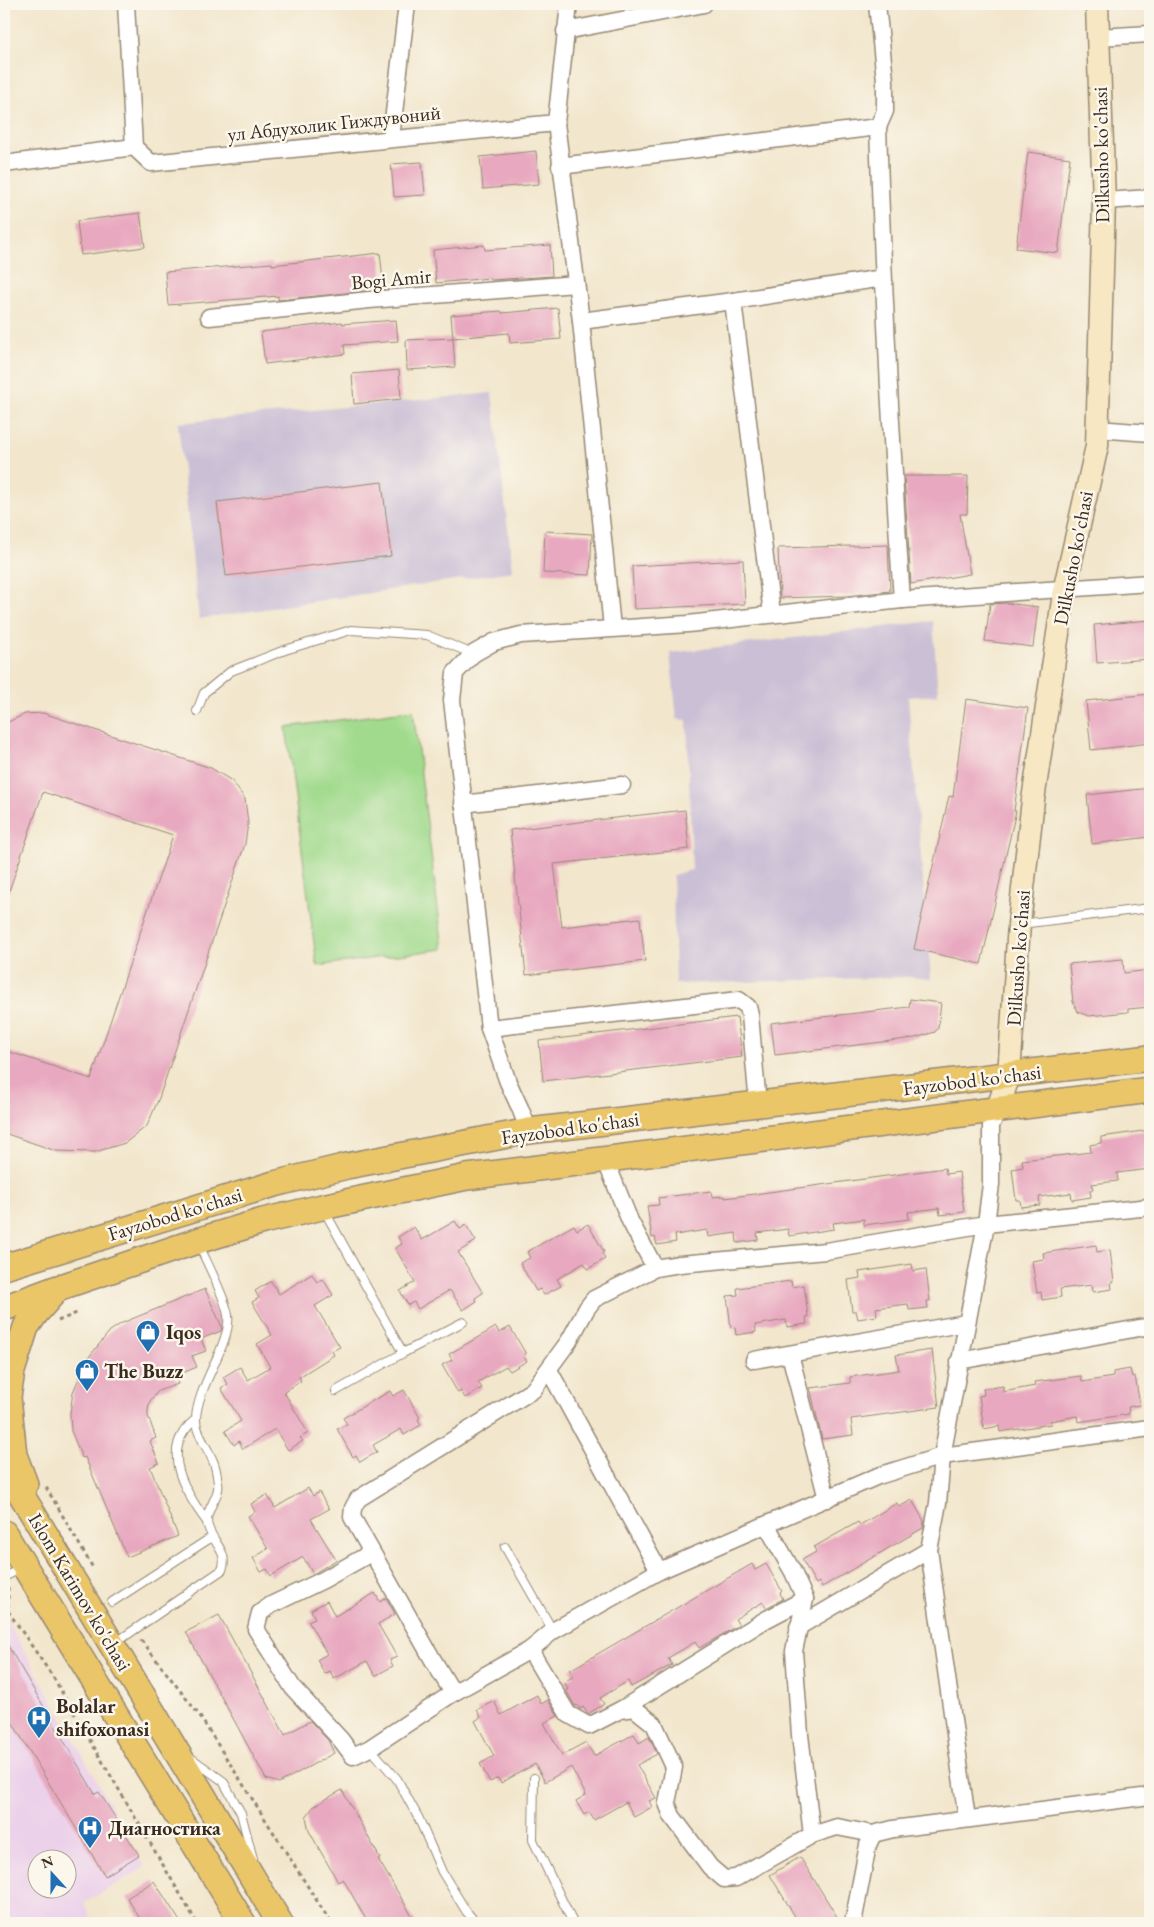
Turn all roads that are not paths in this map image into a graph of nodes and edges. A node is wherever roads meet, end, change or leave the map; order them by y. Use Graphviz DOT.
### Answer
graph roads {
  1 [pos="126,4"];
  2 [pos="407,4"];
  3 [pos="569,4"];
  4 [pos="704,4"];
  5 [pos="877,4"];
  6 [pos="1097,4"];
  7 [pos="565,31"];
  8 [pos="1150,34"];
  9 [pos="1098,37"];
  10 [pos="556,123"];
  11 [pos="878,127"];
  12 [pos="390,138"];
  13 [pos="134,147"];
  14 [pos="4,164"];
  15 [pos="560,166"];
  16 [pos="1150,198"];
  17 [pos="1104,201"];
  18 [pos="883,278"];
  19 [pos="576,284"];
  20 [pos="733,301"];
  21 [pos="209,317"];
  22 [pos="581,321"];
  23 [pos="1097,429"];
  24 [pos="1150,434"];
  25 [pos="1150,583"];
  26 [pos="1064,587"];
  27 [pos="902,600"];
  28 [pos="772,614"];
  29 [pos="612,628"];
  30 [pos="473,654"];
  31 [pos="197,711"];
  32 [pos="622,785"];
  33 [pos="463,804"];
  34 [pos="1150,908"];
  35 [pos="1019,924"];
  36 [pos="489,1028"];
  37 [pos="1150,1058"];
  38 [pos="1009,1075"];
  39 [pos="1150,1090"];
  40 [pos="758,1105"];
  41 [pos="998,1108"];
  42 [pos="529,1131"];
  43 [pos="605,1159"];
  44 [pos="322,1206"];
  45 [pos="1150,1207"];
  46 [pos="986,1224"];
  47 [pos="197,1240"];
  48 [pos="6,1266"];
  49 [pos="655,1268"];
  50 [pos="58,1288"];
  51 [pos="4,1308"];
  52 [pos="463,1322"];
  53 [pos="966,1323"];
  54 [pos="1150,1326"];
  55 [pos="403,1353"];
  56 [pos="790,1354"];
  57 [pos="754,1360"];
  58 [pos="959,1361"];
  59 [pos="549,1370"];
  60 [pos="336,1391"];
  61 [pos="196,1420"];
  62 [pos="1150,1428"];
  63 [pos="942,1456"];
  64 [pos="4,1466"];
  65 [pos="827,1499"];
  66 [pos="207,1522"];
  67 [pos="767,1526"];
  68 [pos="4,1533"];
  69 [pos="45,1535"];
  70 [pos="212,1537"];
  71 [pos="505,1547"];
  72 [pos="929,1550"];
  73 [pos="371,1553"];
  74 [pos="14,1571"];
  75 [pos="659,1571"];
  76 [pos="804,1599"];
  77 [pos="112,1602"];
  78 [pos="798,1627"];
  79 [pos="553,1632"];
  80 [pos="112,1645"];
  81 [pos="530,1650"];
  82 [pos="453,1693"];
  83 [pos="620,1710"];
  84 [pos="370,1748"];
  85 [pos="534,1778"];
  86 [pos="1150,1796"];
  87 [pos="967,1820"];
  88 [pos="873,1834"];
  89 [pos="812,1835"];
  90 [pos="243,1923"];
  91 [pos="280,1923"];
  92 [pos="476,1923"];
  93 [pos="573,1923"];
  94 [pos="853,1923"];
  1 -- 13 [label="street"];
  2 -- 12 [label="street"];
  3 -- 7 [label="street"];
  4 -- 7 [label="street"];
  5 -- 11 [label="street"];
  6 -- 9 [label="street, Dilkusho ko'chasi"];
  7 -- 10 [label="street"];
  8 -- 9 [label="street"];
  9 -- 17 [label="street, Dilkusho ko'chasi"];
  10 -- 12 [label="street, ул Абдухолик Гиждувоний"];
  10 -- 15 [label="street"];
  11 -- 15 [label="street"];
  11 -- 18 [label="street"];
  12 -- 13 [label="street, ул Абдухолик Гиждувоний"];
  13 -- 14 [label="street"];
  15 -- 19 [label="street"];
  16 -- 17 [label="street"];
  17 -- 23 [label="street, Dilkusho ko'chasi"];
  18 -- 20 [label="street"];
  18 -- 27 [label="street"];
  19 -- 21 [label="street"];
  19 -- 22 [label="street"];
  20 -- 22 [label="street"];
  20 -- 28 [label="street"];
  22 -- 29 [label="street"];
  23 -- 24 [label="street"];
  23 -- 26 [label="street, Dilkusho ko'chasi"];
  25 -- 26 [label="street"];
  26 -- 27 [label="street"];
  26 -- 35 [label="street, Dilkusho ko'chasi"];
  27 -- 28 [label="street"];
  28 -- 29 [label="street"];
  29 -- 30 [label="street"];
  30 -- 31 [label="lane"];
  30 -- 33 [label="street"];
  32 -- 33 [label="street"];
  33 -- 36 [label="street"];
  34 -- 35 [label="lane"];
  35 -- 38 [label="street, Dilkusho ko'chasi"];
  36 -- 40 [label="street"];
  36 -- 42 [label="street"];
  37 -- 38 [label="main road, Fayzobod ko'chasi"];
  38 -- 40 [label="main road, Fayzobod ko'chasi"];
  38 -- 41 [label="street, Dilkusho ko'chasi"];
  39 -- 41 [label="main road, Fayzobod ko'chasi"];
  40 -- 42 [label="main road, Fayzobod ko'chasi"];
  41 -- 43 [label="main road, Fayzobod ko'chasi"];
  41 -- 46 [label="street"];
  42 -- 48 [label="main road, Fayzobod ko'chasi"];
  43 -- 44 [label="main road, Fayzobod ko'chasi"];
  43 -- 49 [label="street"];
  44 -- 47 [label="main road, Fayzobod ko'chasi"];
  44 -- 55 [label="lane"];
  45 -- 46 [label="street"];
  46 -- 49 [label="street"];
  46 -- 53 [label="street"];
  47 -- 50 [label="main road, Fayzobod ko'chasi"];
  47 -- 61 [label="lane"];
  49 -- 59 [label="street"];
  50 -- 51 [label="main road, Fayzobod ko'chasi"];
  50 -- 69 [label="main road"];
  52 -- 55 [label="lane"];
  53 -- 56 [label="street"];
  53 -- 58 [label="street"];
  54 -- 58 [label="street"];
  55 -- 60 [label="lane"];
  56 -- 57 [label="street"];
  56 -- 65 [label="street"];
  58 -- 63 [label="street"];
  59 -- 73 [label="street"];
  59 -- 75 [label="street"];
  61 -- 66 [label="lane"];
  61 -- 66 [label="lane"];
  62 -- 63 [label="street"];
  63 -- 65 [label="street"];
  63 -- 72 [label="street"];
  64 -- 69 [label="main road, Islom Karimov ko'chasi"];
  65 -- 67 [label="street"];
  66 -- 70 [label="lane"];
  67 -- 75 [label="street"];
  67 -- 76 [label="street"];
  68 -- 74 [label="main road, Islom Karimov ko'chasi"];
  69 -- 80 [label="main road, Islom Karimov ko'chasi"];
  70 -- 77 [label="lane"];
  70 -- 80 [label="lane"];
  71 -- 79 [label="lane"];
  72 -- 78 [label="street"];
  72 -- 87 [label="street"];
  73 -- 82 [label="street"];
  73 -- 84 [label="street"];
  74 -- 90 [label="main road, Islom Karimov ko'chasi"];
  75 -- 79 [label="street"];
  76 -- 78 [label="street"];
  76 -- 83 [label="street"];
  78 -- 89 [label="street"];
  79 -- 81 [label="street"];
  80 -- 91 [label="main road, Islom Karimov ko'chasi"];
  81 -- 82 [label="street"];
  81 -- 83 [label="street"];
  82 -- 84 [label="street"];
  83 -- 89 [label="street"];
  84 -- 92 [label="lane"];
  85 -- 93 [label="lane"];
  86 -- 87 [label="street"];
  87 -- 88 [label="street"];
  88 -- 89 [label="street"];
  88 -- 94 [label="street"];
}
